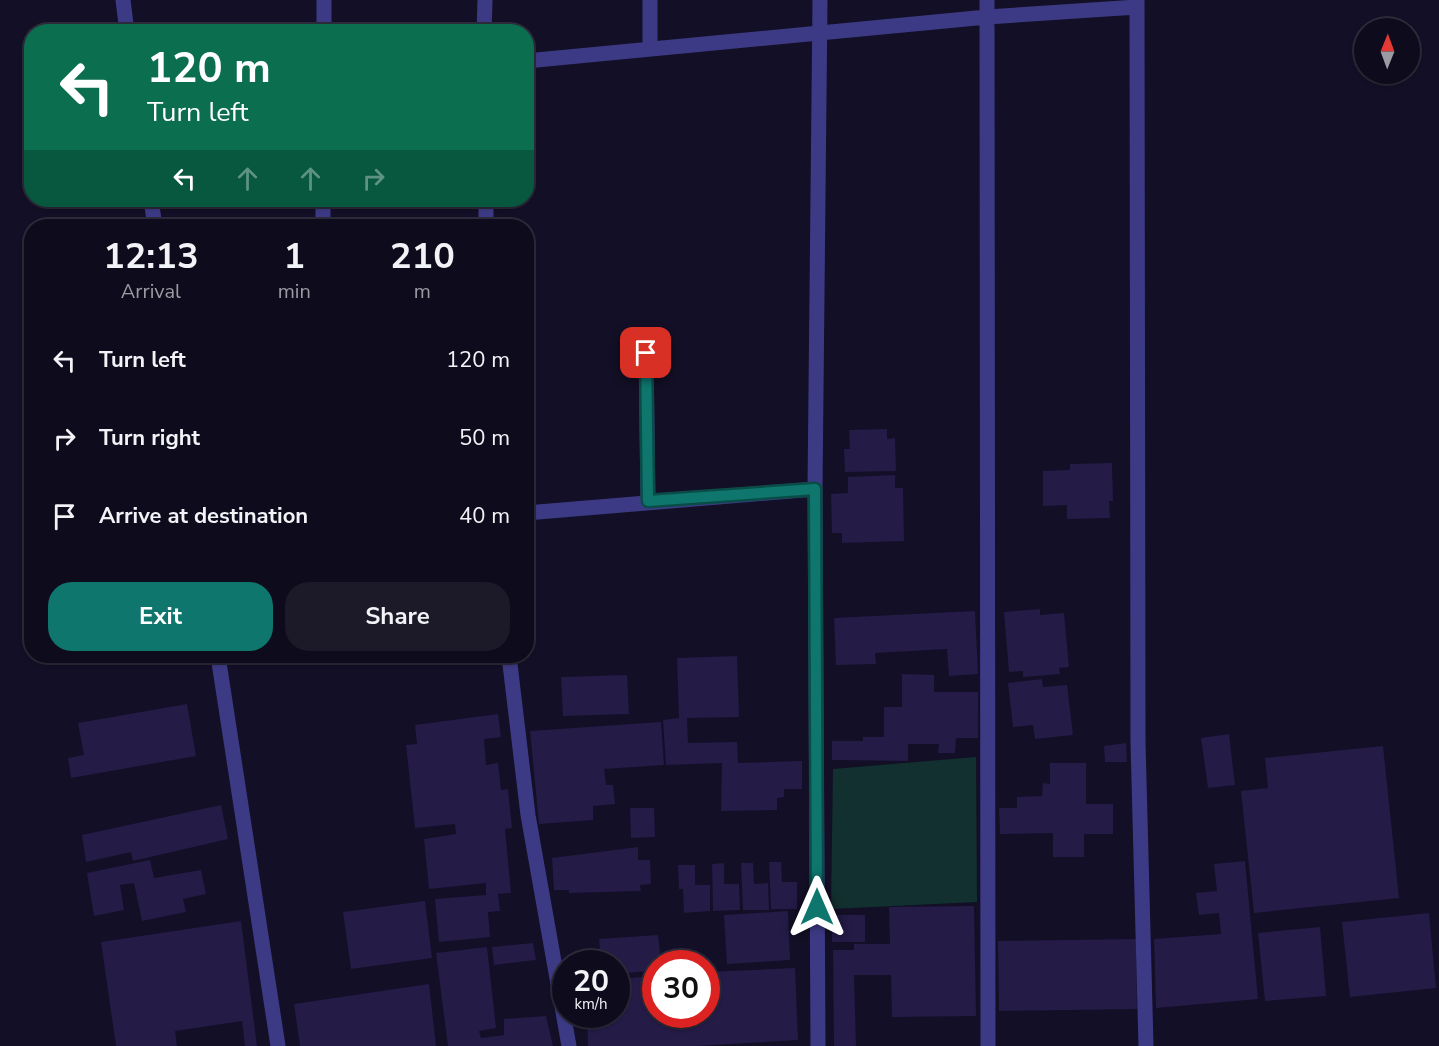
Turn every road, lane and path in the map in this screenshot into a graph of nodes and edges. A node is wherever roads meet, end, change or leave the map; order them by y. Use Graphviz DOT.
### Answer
graph roads {
  1 [pos="123,0"];
  2 [pos="324,0"];
  3 [pos="485,0"];
  4 [pos="650,0"];
  5 [pos="820,0"];
  6 [pos="987,0"];
  7 [pos="1137,3"];
  8 [pos="987,17"];
  9 [pos="126,24"];
  10 [pos="324,24"];
  11 [pos="484,24"];
  12 [pos="820,34"];
  13 [pos="650,49"];
  14 [pos="534,59"];
  15 [pos="646,353"];
  16 [pos="815,489"];
  17 [pos="648,501"];
  18 [pos="534,512"];
  19 [pos="219,663"];
  20 [pos="510,663"];
  21 [pos="278,1046"];
  22 [pos="569,1046"];
  23 [pos="818,1046"];
  24 [pos="988,1046"];
  25 [pos="1146,1046"];
  1 -- 9 [label="street"];
  2 -- 10 [label="street"];
  3 -- 11 [label="street"];
  4 -- 13 [label="street"];
  5 -- 12 [label="street"];
  6 -- 8 [label="street"];
  7 -- 8 [label="street"];
  7 -- 25 [label="street"];
  8 -- 12 [label="street"];
  8 -- 24 [label="street"];
  12 -- 13 [label="street"];
  12 -- 16 [label="street"];
  13 -- 14 [label="street"];
  15 -- 17 [label="street"];
  16 -- 17 [label="street"];
  16 -- 23 [label="street"];
  17 -- 18 [label="street"];
  19 -- 21 [label="street"];
  20 -- 22 [label="street"];
}
